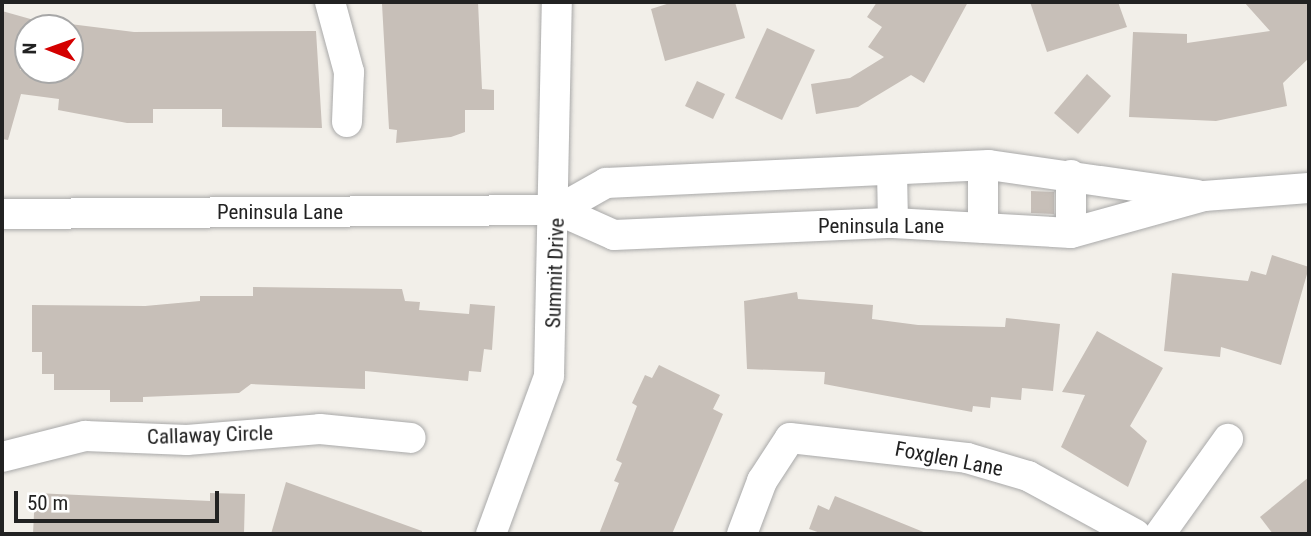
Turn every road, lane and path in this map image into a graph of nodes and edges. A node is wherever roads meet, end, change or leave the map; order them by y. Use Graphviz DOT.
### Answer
graph roads {
  1 [pos="330,2"];
  2 [pos="557,2"];
  3 [pos="347,122"];
  4 [pos="983,166"];
  5 [pos="892,171"];
  6 [pos="1083,177"];
  7 [pos="1309,188"];
  8 [pos="1204,196"];
  9 [pos="558,210"];
  10 [pos="2,214"];
  11 [pos="893,223"];
  12 [pos="983,228"];
  13 [pos="1082,231"];
  14 [pos="411,438"];
  15 [pos="1228,439"];
  16 [pos="6,454"];
  17 [pos="491,534"];
  18 [pos="742,534"];
  19 [pos="1135,534"];
  20 [pos="1160,534"];
  1 -- 3 [label="street"];
  2 -- 9 [label="street, Summit Drive"];
  4 -- 5 [label="street, Peninsula Lane"];
  4 -- 6 [label="street, Peninsula Lane"];
  4 -- 12 [label="street"];
  5 -- 9 [label="street, Peninsula Lane"];
  5 -- 11 [label="street"];
  6 -- 8 [label="street, Peninsula Lane"];
  6 -- 13 [label="street"];
  7 -- 8 [label="street, Peninsula Lane"];
  8 -- 13 [label="street, Peninsula Lane"];
  9 -- 10 [label="street, Peninsula Lane"];
  9 -- 11 [label="street, Peninsula Lane"];
  9 -- 17 [label="street, Summit Drive"];
  11 -- 12 [label="street, Peninsula Lane"];
  12 -- 13 [label="street, Peninsula Lane"];
  14 -- 16 [label="street, Callaway Circle"];
  15 -- 20 [label="street"];
  18 -- 19 [label="street, Foxglen Lane"];
}
